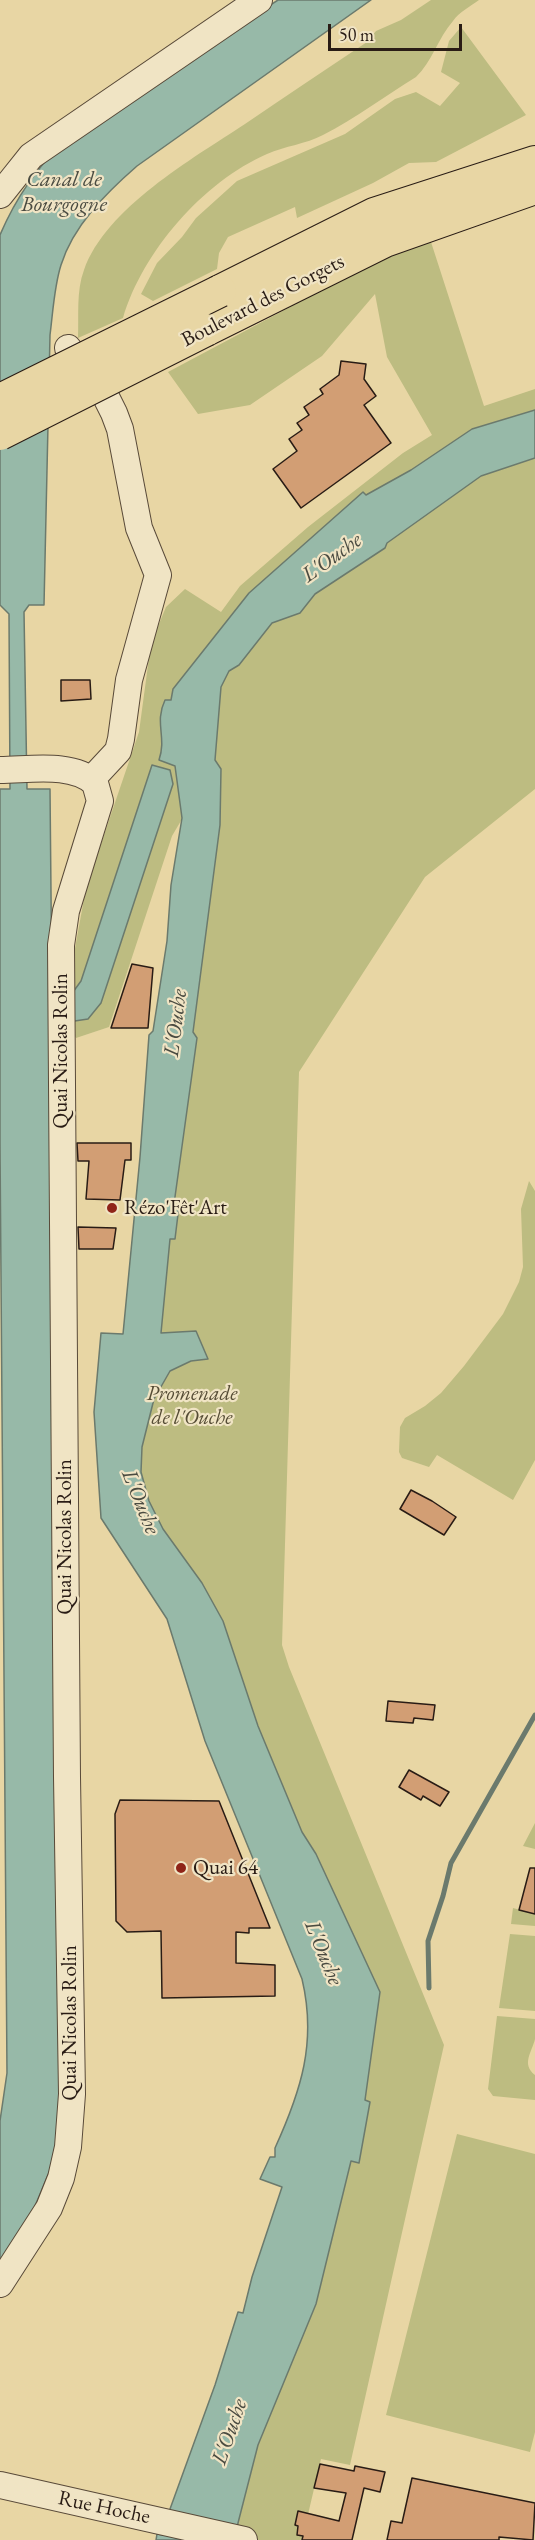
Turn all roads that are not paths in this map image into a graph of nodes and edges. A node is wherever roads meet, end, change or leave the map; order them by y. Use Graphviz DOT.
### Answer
graph roads {
  1 [pos="259,0"];
  2 [pos="535,162"];
  3 [pos="535,188"];
  4 [pos="0,194"];
  5 [pos="68,348"];
  6 [pos="0,400"];
  7 [pos="0,434"];
  8 [pos="0,770"];
  9 [pos="91,780"];
  10 [pos="0,2284"];
  11 [pos="0,2485"];
  12 [pos="244,2540"];
  1 -- 4 [label="street"];
  2 -- 6 [label="main road, Boulevard des Gorgets, bridge"];
  3 -- 7 [label="main road, Boulevard des Gorgets, bridge"];
  5 -- 9 [label="street"];
  8 -- 9 [label="street"];
  9 -- 10 [label="street, Quai Nicolas Rolin"];
  11 -- 12 [label="street, Rue Hoche"];
}
